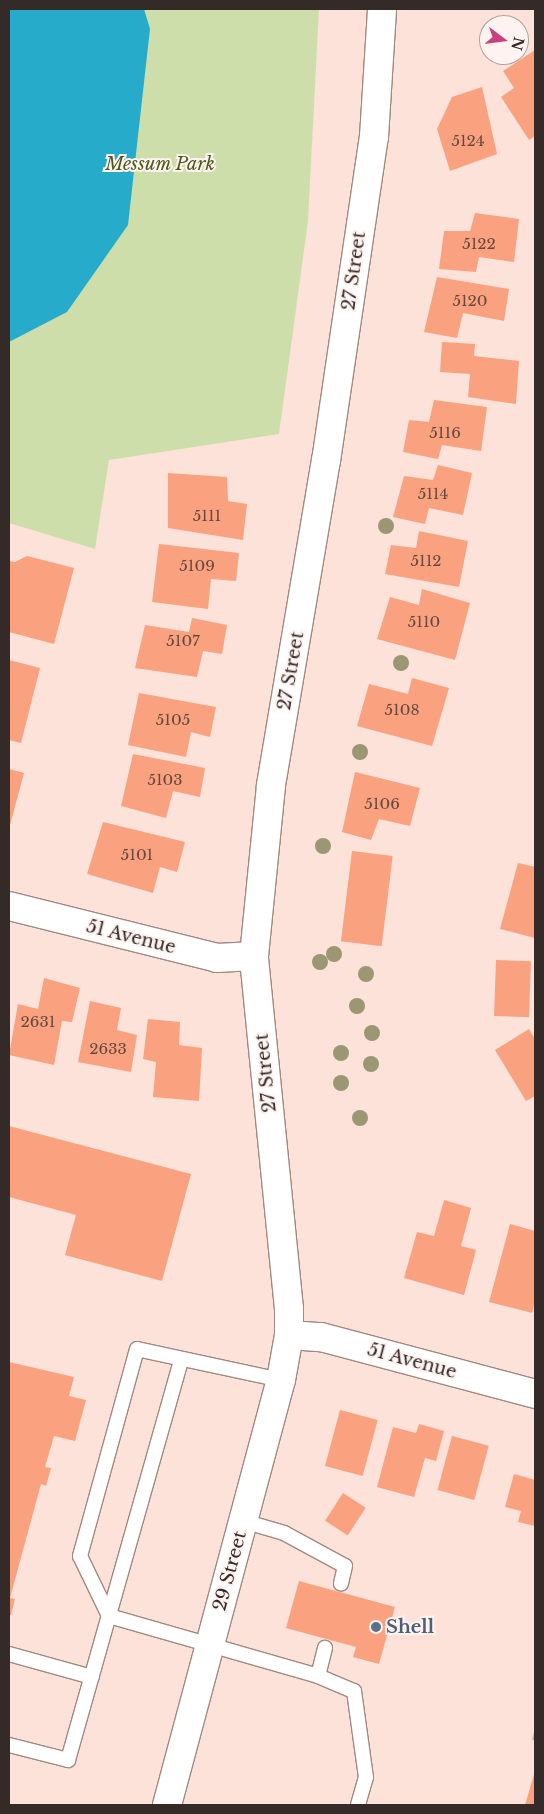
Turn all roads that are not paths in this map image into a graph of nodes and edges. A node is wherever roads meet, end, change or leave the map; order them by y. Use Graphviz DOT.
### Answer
graph roads {
  1 [pos="382,9"];
  2 [pos="9,906"];
  3 [pos="254,956"];
  4 [pos="289,1335"];
  5 [pos="181,1361"];
  6 [pos="280,1380"];
  7 [pos="535,1394"];
  8 [pos="243,1521"];
  9 [pos="341,1584"];
  10 [pos="109,1616"];
  11 [pos="210,1645"];
  12 [pos="325,1648"];
  13 [pos="9,1654"];
  14 [pos="318,1676"];
  15 [pos="92,1677"];
  16 [pos="9,1744"];
  17 [pos="167,1805"];
  18 [pos="358,1805"];
  1 -- 3 [label="street, 27 Street"];
  2 -- 3 [label="street, 51 Avenue"];
  3 -- 4 [label="street, 27 Street"];
  4 -- 6 [label="street, 29 Street"];
  4 -- 7 [label="street, 51 Avenue"];
  5 -- 6 [label="lane"];
  5 -- 10 [label="lane"];
  5 -- 10 [label="lane"];
  6 -- 8 [label="street, 29 Street"];
  8 -- 9 [label="lane"];
  8 -- 11 [label="street, 29 Street"];
  10 -- 11 [label="lane"];
  10 -- 15 [label="lane"];
  11 -- 14 [label="lane"];
  11 -- 17 [label="street, 29 Street"];
  12 -- 14 [label="lane"];
  13 -- 15 [label="lane"];
  14 -- 18 [label="lane"];
  15 -- 16 [label="lane"];
}
